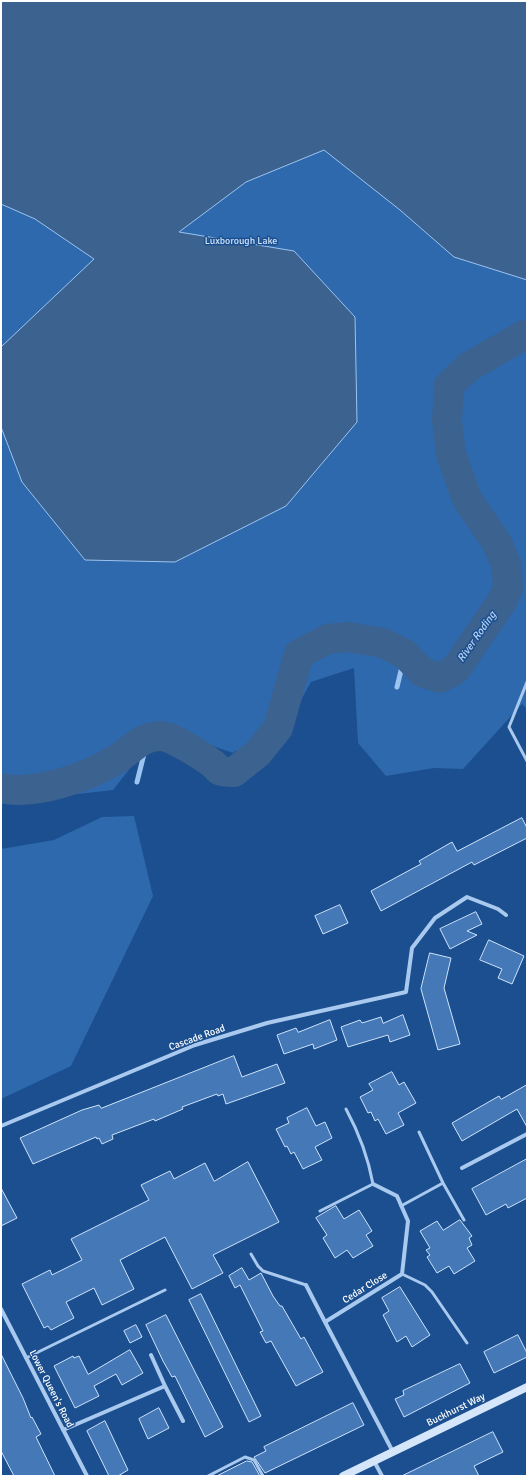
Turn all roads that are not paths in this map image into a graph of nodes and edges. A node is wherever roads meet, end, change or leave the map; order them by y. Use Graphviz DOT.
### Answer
graph roads {
  1 [pos="527,682"];
  2 [pos="527,761"];
  3 [pos="506,915"];
  4 [pos="346,1109"];
  5 [pos="1,1126"];
  6 [pos="419,1132"];
  7 [pos="527,1134"];
  8 [pos="462,1168"];
  9 [pos="443,1183"];
  10 [pos="373,1184"];
  11 [pos="402,1206"];
  12 [pos="320,1211"];
  13 [pos="464,1220"];
  14 [pos="251,1254"];
  15 [pos="402,1274"];
  16 [pos="306,1285"];
  17 [pos="165,1290"];
  18 [pos="1,1309"];
  19 [pos="3,1316"];
  20 [pos="325,1322"];
  21 [pos="467,1343"];
  22 [pos="151,1356"];
  23 [pos="26,1358"];
  24 [pos="166,1386"];
  25 [pos="527,1387"];
  26 [pos="183,1421"];
  27 [pos="64,1430"];
  28 [pos="393,1452"];
  29 [pos="374,1461"];
  30 [pos="87,1476"];
  31 [pos="208,1476"];
  32 [pos="263,1476"];
  33 [pos="343,1476"];
  34 [pos="382,1476"];
  1 -- 2 [label="lane"];
  3 -- 5 [label="street, Cascade Road"];
  4 -- 10 [label="lane"];
  6 -- 9 [label="lane"];
  7 -- 8 [label="street"];
  9 -- 11 [label="lane"];
  9 -- 13 [label="lane"];
  10 -- 11 [label="street, Cedar Close"];
  10 -- 12 [label="lane"];
  11 -- 15 [label="street, Cedar Close"];
  14 -- 16 [label="lane"];
  15 -- 20 [label="street, Cedar Close"];
  15 -- 21 [label="lane"];
  16 -- 20 [label="street"];
  17 -- 23 [label="lane"];
  18 -- 19 [label="street, Lower Queen's Road"];
  19 -- 23 [label="street, Lower Queen's Road"];
  20 -- 28 [label="street"];
  22 -- 24 [label="street"];
  23 -- 27 [label="street, Lower Queen's Road"];
  24 -- 26 [label="street"];
  24 -- 27 [label="street"];
  25 -- 28 [label="street, Buckhurst Way"];
  27 -- 30 [label="street, Lower Queen's Road"];
  28 -- 29 [label="street, Buckhurst Way"];
  29 -- 33 [label="street, Buckhurst Way"];
  29 -- 34 [label="street"];
  31 -- 32 [label="lane"];
}
